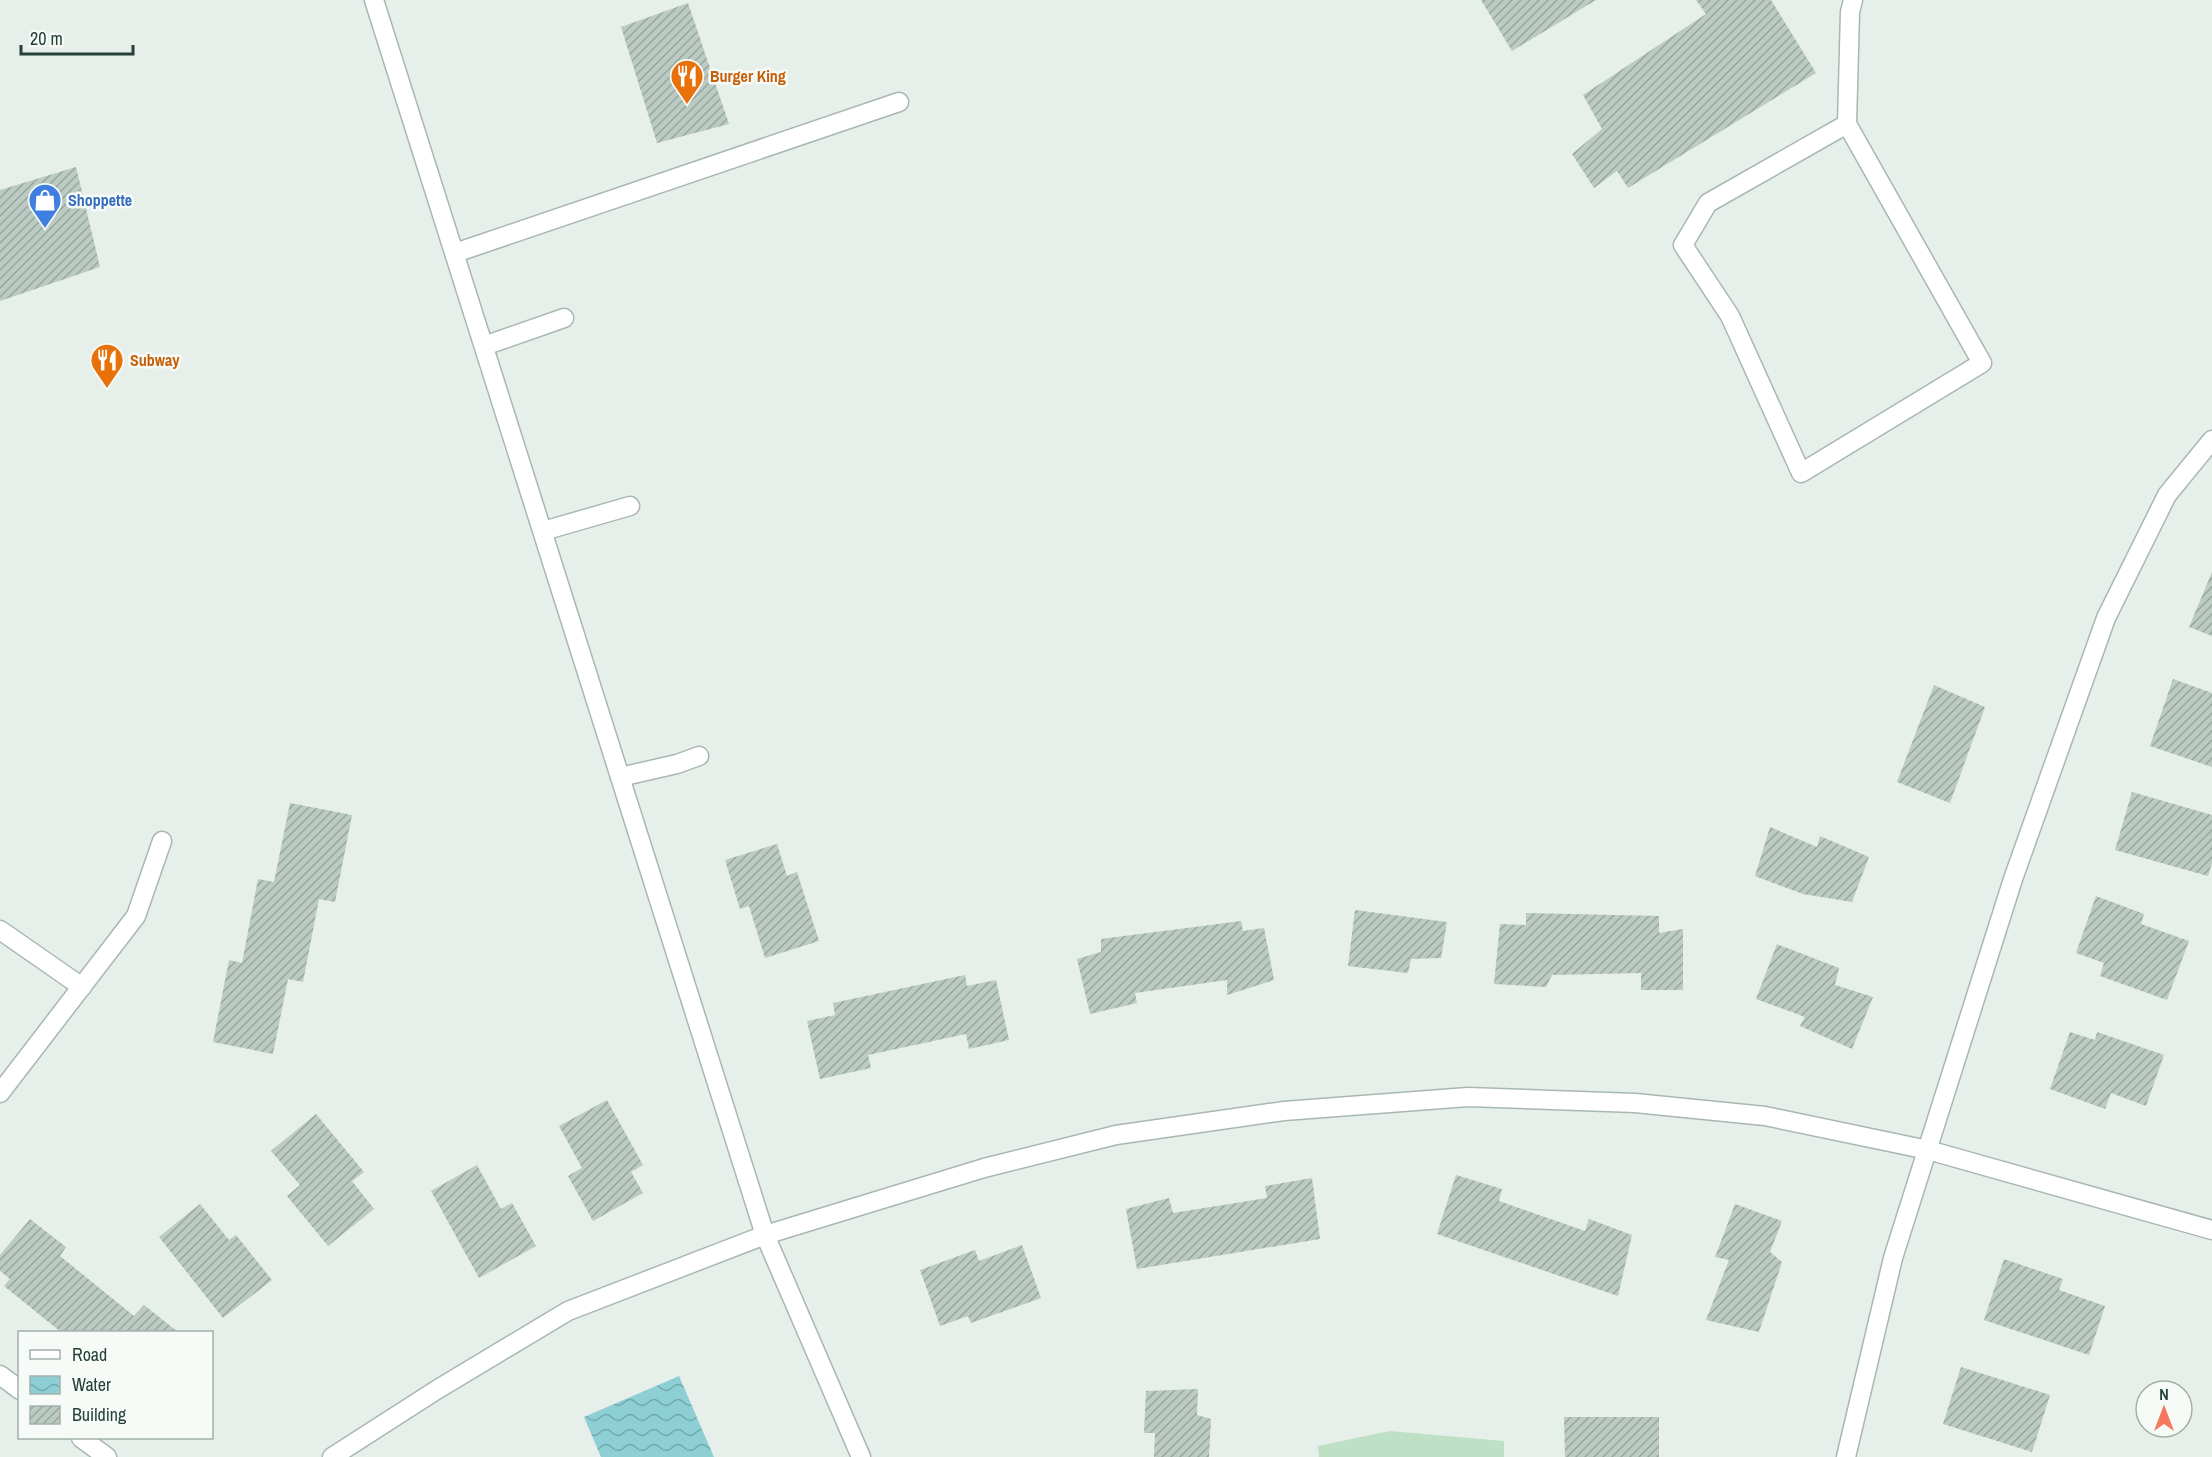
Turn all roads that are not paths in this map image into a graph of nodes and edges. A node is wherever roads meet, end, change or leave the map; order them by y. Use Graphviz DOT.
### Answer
graph roads {
  1 [pos="374,0"];
  2 [pos="1853,0"];
  3 [pos="899,102"];
  4 [pos="1847,124"];
  5 [pos="454,253"];
  6 [pos="564,318"];
  7 [pos="484,346"];
  8 [pos="2212,440"];
  9 [pos="630,506"];
  10 [pos="543,531"];
  11 [pos="699,756"];
  12 [pos="620,777"];
  13 [pos="162,841"];
  14 [pos="0,930"];
  15 [pos="82,987"];
  16 [pos="0,1093"];
  17 [pos="1928,1150"];
  18 [pos="2212,1230"];
  19 [pos="765,1236"];
  20 [pos="0,1375"];
  21 [pos="18,1388"];
  22 [pos="84,1439"];
  23 [pos="106,1457"];
  24 [pos="332,1457"];
  25 [pos="861,1457"];
  26 [pos="1846,1457"];
  1 -- 5 [label="street"];
  2 -- 4 [label="street"];
  3 -- 5 [label="street"];
  4 -- 4 [label="street"];
  5 -- 7 [label="street"];
  6 -- 7 [label="street"];
  7 -- 10 [label="street"];
  8 -- 17 [label="street"];
  9 -- 10 [label="street"];
  10 -- 12 [label="street"];
  11 -- 12 [label="street"];
  12 -- 19 [label="street"];
  13 -- 15 [label="street"];
  14 -- 15 [label="street"];
  15 -- 16 [label="street"];
  17 -- 18 [label="street"];
  17 -- 19 [label="street"];
  17 -- 26 [label="street"];
  19 -- 24 [label="street"];
  19 -- 25 [label="street"];
  20 -- 21 [label="street"];
  22 -- 23 [label="street"];
}
